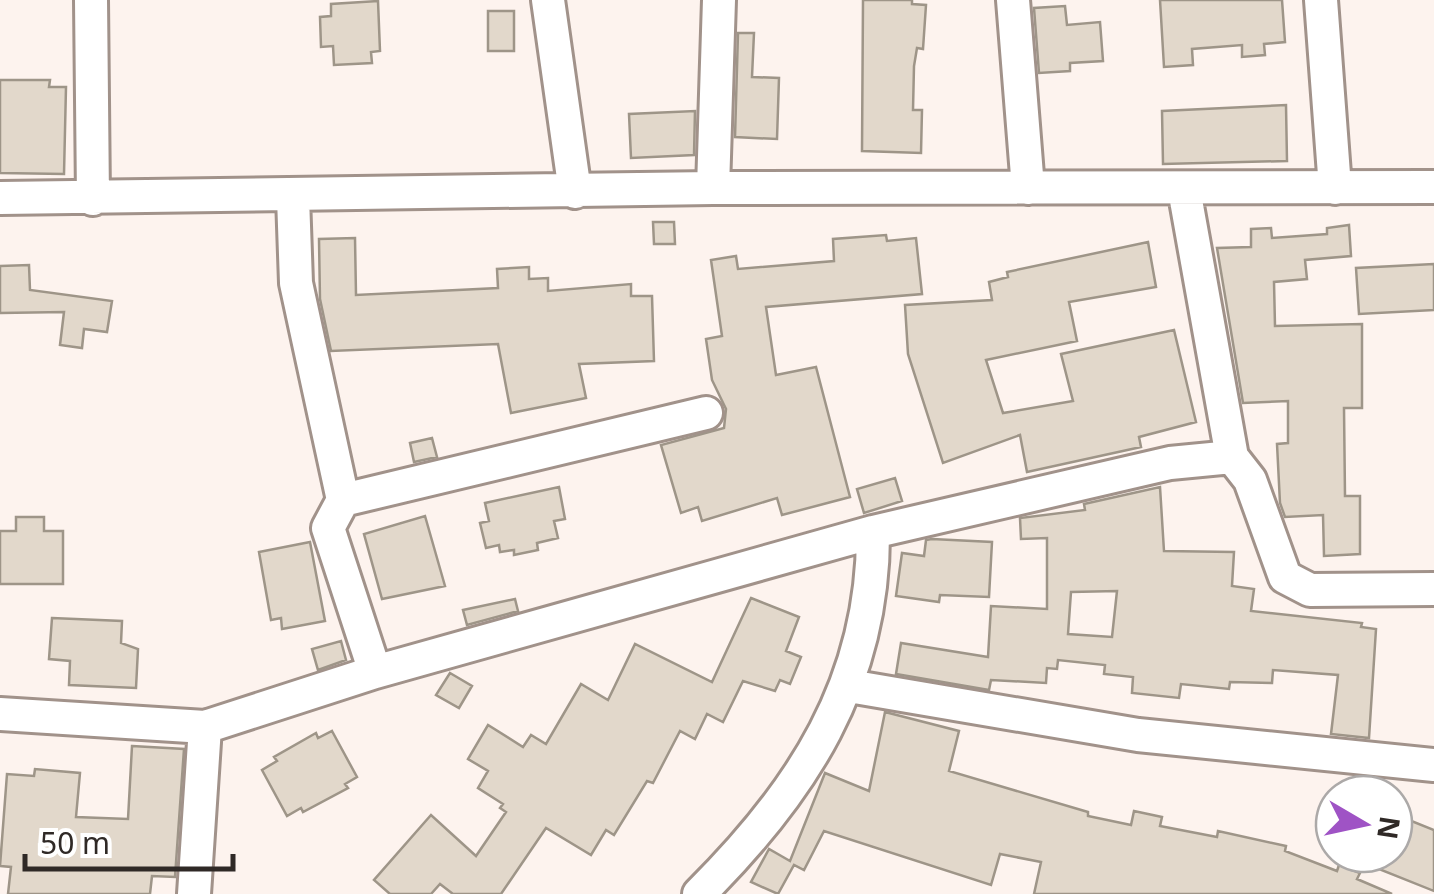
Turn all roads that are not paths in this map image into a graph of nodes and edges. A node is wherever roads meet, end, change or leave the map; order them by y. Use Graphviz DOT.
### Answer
graph roads {
  1 [pos="90,0"];
  2 [pos="548,0"];
  3 [pos="718,0"];
  4 [pos="1013,0"];
  5 [pos="1321,0"];
  6 [pos="1434,187"];
  7 [pos="713,188"];
  8 [pos="1028,188"];
  9 [pos="1335,188"];
  10 [pos="1184,189"];
  11 [pos="575,192"];
  12 [pos="293,197"];
  13 [pos="0,198"];
  14 [pos="92,199"];
  15 [pos="706,412"];
  16 [pos="1232,457"];
  17 [pos="344,500"];
  18 [pos="873,532"];
  19 [pos="1434,589"];
  20 [pos="375,672"];
  21 [pos="849,686"];
  22 [pos="0,714"];
  23 [pos="205,726"];
  24 [pos="1434,765"];
  25 [pos="702,893"];
  26 [pos="194,894"];
  1 -- 14 [label="street"];
  2 -- 11 [label="street"];
  3 -- 7 [label="street"];
  4 -- 8 [label="street"];
  5 -- 9 [label="street"];
  6 -- 9 [label="street"];
  7 -- 8 [label="street"];
  7 -- 11 [label="street"];
  8 -- 10 [label="street"];
  9 -- 10 [label="street"];
  10 -- 16 [label="street"];
  11 -- 12 [label="street"];
  12 -- 14 [label="street"];
  12 -- 17 [label="street"];
  13 -- 14 [label="street"];
  15 -- 17 [label="street"];
  16 -- 18 [label="street"];
  16 -- 19 [label="street"];
  17 -- 20 [label="street"];
  18 -- 20 [label="street"];
  18 -- 21 [label="street"];
  20 -- 23 [label="street"];
  21 -- 24 [label="street"];
  21 -- 25 [label="street"];
  22 -- 23 [label="street"];
  23 -- 26 [label="street"];
}
